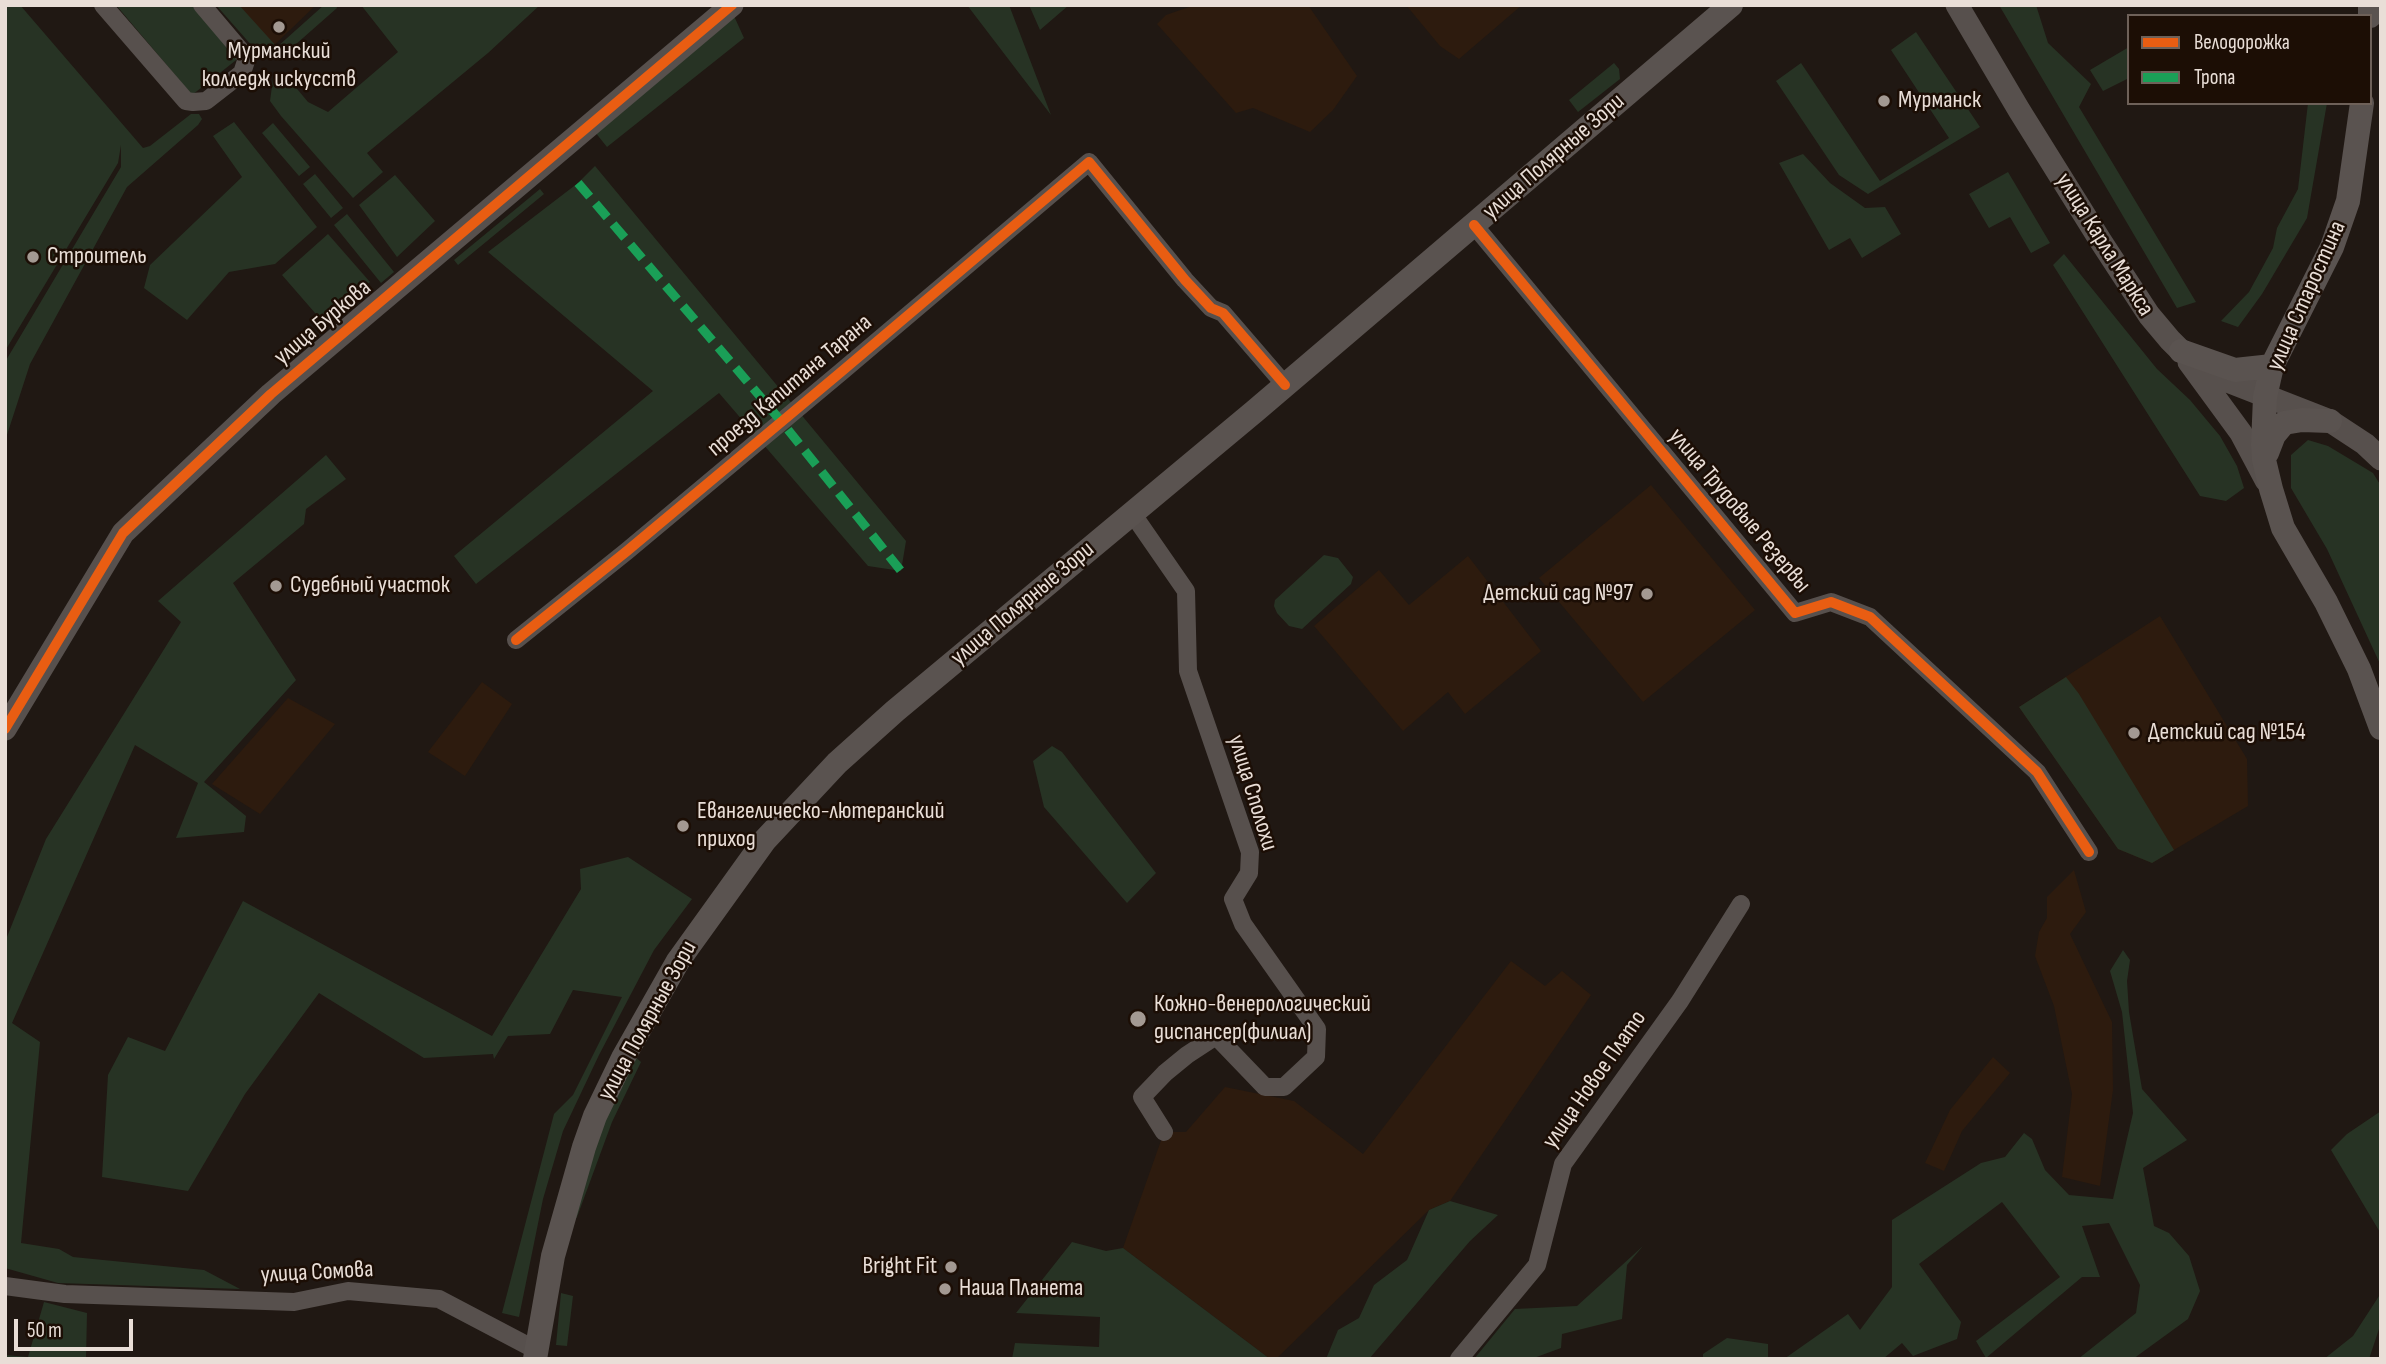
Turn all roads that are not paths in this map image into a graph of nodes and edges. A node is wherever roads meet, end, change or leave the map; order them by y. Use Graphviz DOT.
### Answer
graph roads {
  1 [pos="103,5"];
  2 [pos="202,5"];
  3 [pos="732,5"];
  4 [pos="1731,5"];
  5 [pos="1957,5"];
  6 [pos="2362,105"];
  7 [pos="1474,225"];
  8 [pos="2181,351"];
  9 [pos="2272,366"];
  10 [pos="1285,385"];
  11 [pos="2265,397"];
  12 [pos="2322,418"];
  13 [pos="2381,459"];
  14 [pos="2264,460"];
  15 [pos="2271,489"];
  16 [pos="1132,513"];
  17 [pos="516,640"];
  18 [pos="5,729"];
  19 [pos="2381,729"];
  20 [pos="2089,852"];
  21 [pos="1741,904"];
  22 [pos="1164,1132"];
  23 [pos="5,1286"];
  24 [pos="536,1354"];
  25 [pos="1459,1359"];
  1 -- 2 [label="street"];
  3 -- 18 [label="street, улица Буркова"];
  4 -- 7 [label="main road, улица Полярные Зори"];
  5 -- 8 [label="street, улица Карла Маркса"];
  6 -- 9 [label="main road, улица Старостина"];
  7 -- 10 [label="main road, улица Полярные Зори"];
  7 -- 20 [label="street, улица Трудовые Резервы"];
  8 -- 9 [label="main road"];
  8 -- 11 [label="street, улица Карла Маркса"];
  8 -- 15 [label="street"];
  9 -- 11 [label="main road, улица Старостина"];
  10 -- 16 [label="main road, улица Полярные Зори"];
  10 -- 17 [label="street, проезд Капитана Тарана"];
  11 -- 12 [label="street, улица Карла Маркса"];
  11 -- 14 [label="main road, улица Старостина"];
  12 -- 13 [label="street, улица Карла Маркса"];
  12 -- 14 [label="main road"];
  14 -- 15 [label="main road, улица Старостина"];
  15 -- 19 [label="main road"];
  16 -- 22 [label="street, улица Сполохи"];
  16 -- 24 [label="main road, улица Полярные Зори"];
  21 -- 25 [label="street, улица Новое Плато"];
  23 -- 24 [label="street, улица Сомова"];
}
